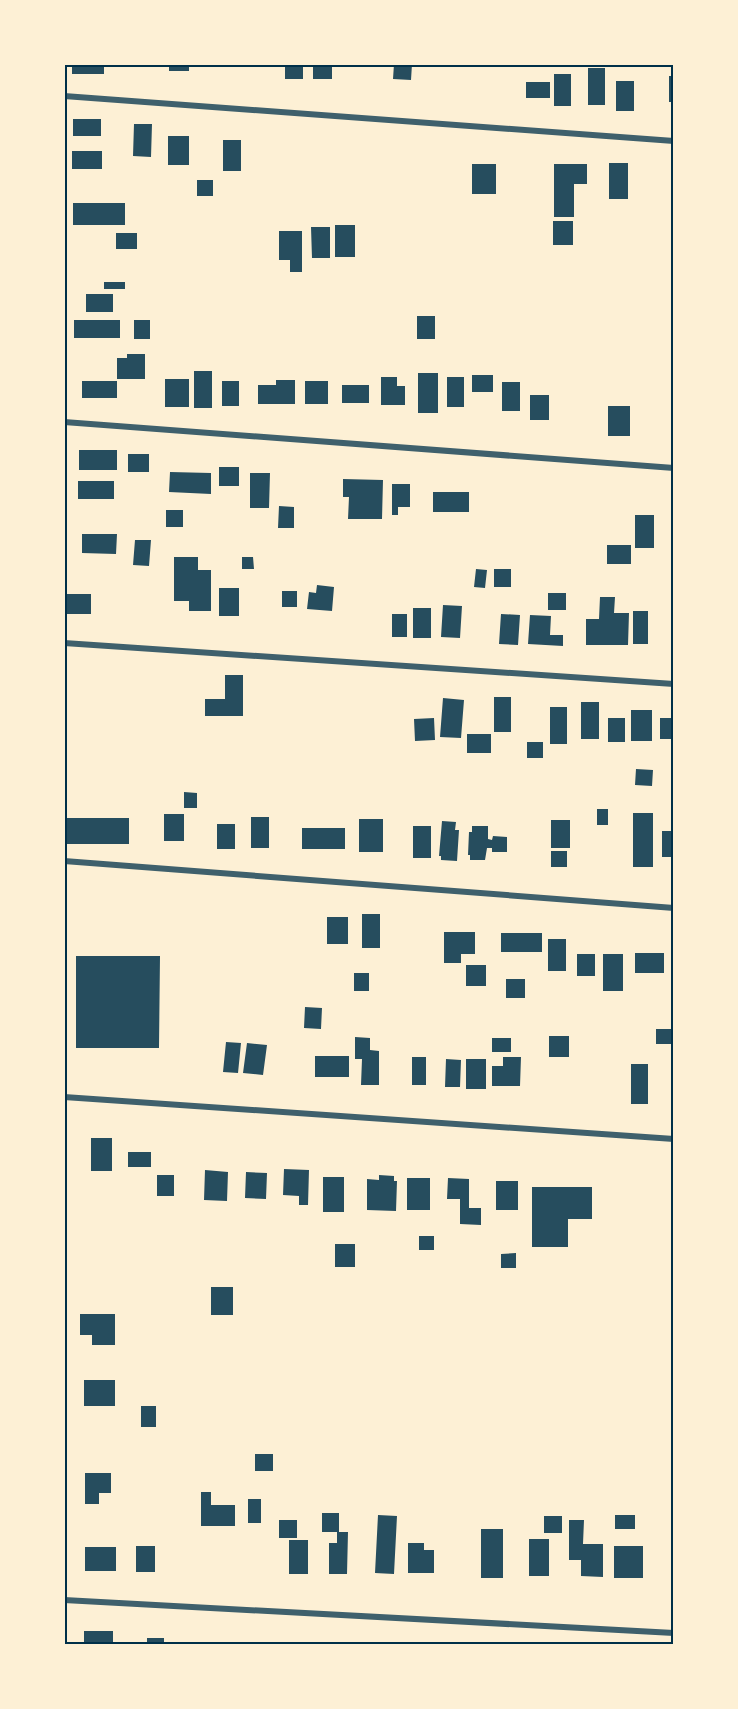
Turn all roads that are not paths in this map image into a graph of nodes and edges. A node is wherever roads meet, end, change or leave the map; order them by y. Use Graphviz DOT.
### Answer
graph roads {
  1 [pos="64,96"];
  2 [pos="674,141"];
  3 [pos="64,422"];
  4 [pos="674,468"];
  5 [pos="64,643"];
  6 [pos="674,684"];
  7 [pos="64,861"];
  8 [pos="674,908"];
  9 [pos="64,1097"];
  10 [pos="674,1139"];
  11 [pos="64,1600"];
  12 [pos="674,1633"];
  1 -- 2 [label="street"];
  3 -- 4 [label="street"];
  5 -- 6 [label="street"];
  7 -- 8 [label="street"];
  9 -- 10 [label="street"];
  11 -- 12 [label="street"];
}
